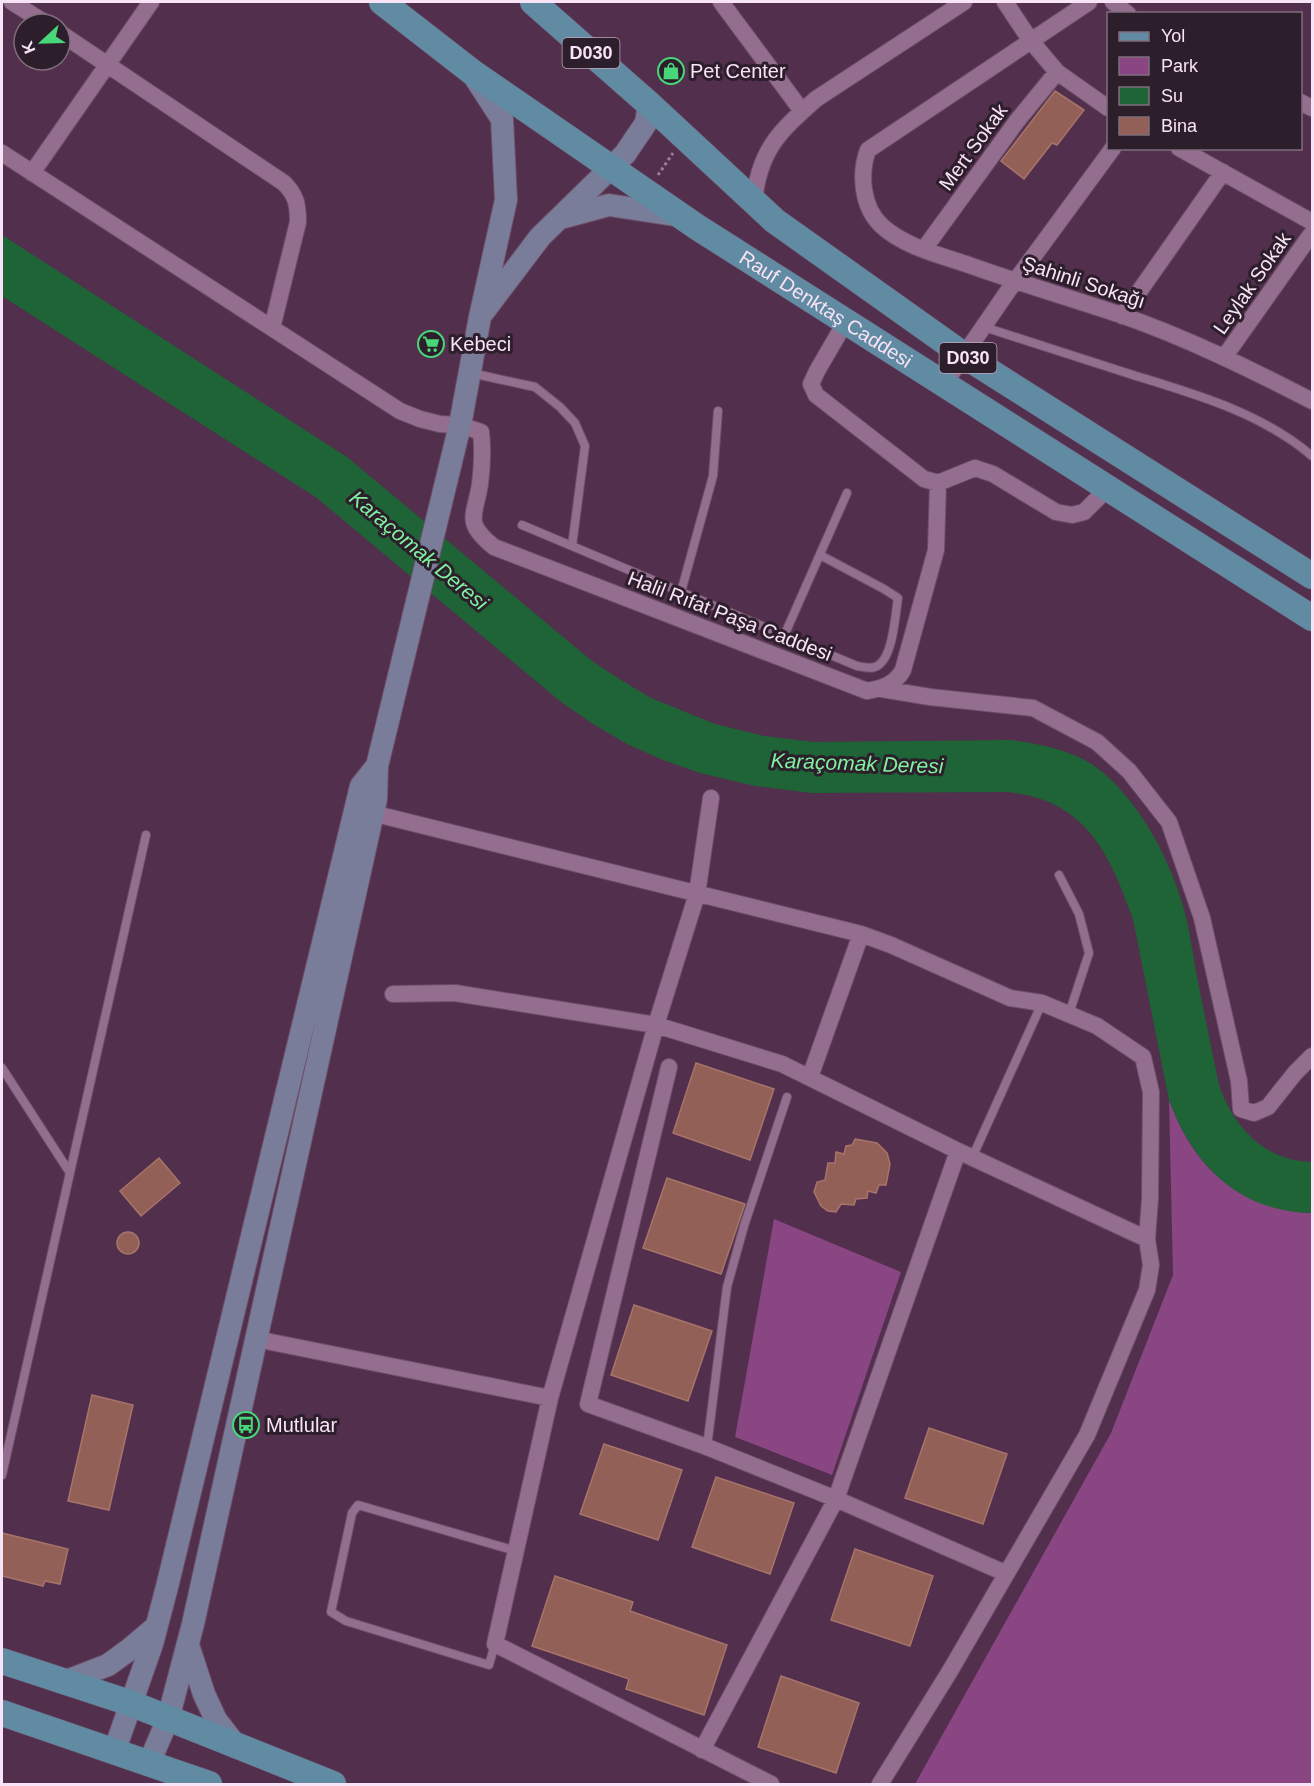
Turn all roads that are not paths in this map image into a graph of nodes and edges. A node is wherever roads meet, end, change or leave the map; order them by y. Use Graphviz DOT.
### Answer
graph roads {
  1 [pos="12,2"];
  2 [pos="151,2"];
  3 [pos="382,2"];
  4 [pos="533,2"];
  5 [pos="721,2"];
  6 [pos="964,2"];
  7 [pos="1005,2"];
  8 [pos="1089,2"];
  9 [pos="1113,2"];
  10 [pos="28,12"];
  11 [pos="1126,12"];
  12 [pos="72,41"];
  13 [pos="1031,41"];
  14 [pos="108,64"];
  15 [pos="472,72"];
  16 [pos="1058,72"];
  17 [pos="650,104"];
  18 [pos="1107,107"];
  19 [pos="802,111"];
  20 [pos="1112,150"];
  21 [pos="1183,150"];
  22 [pos="2,153"];
  23 [pos="612,167"];
  24 [pos="1223,172"];
  25 [pos="32,173"];
  26 [pos="754,202"];
  27 [pos="682,216"];
  28 [pos="559,219"];
  29 [pos="1312,222"];
  30 [pos="1312,233"];
  31 [pos="924,249"];
  32 [pos="1015,281"];
  33 [pos="1122,316"];
  34 [pos="480,317"];
  35 [pos="846,321"];
  36 [pos="984,327"];
  37 [pos="272,328"];
  38 [pos="965,356"];
  39 [pos="1225,357"];
  40 [pos="471,373"];
  41 [pos="944,384"];
  42 [pos="1312,401"];
  43 [pos="718,411"];
  44 [pos="460,425"];
  45 [pos="1312,456"];
  46 [pos="938,483"];
  47 [pos="1108,488"];
  48 [pos="847,493"];
  49 [pos="522,525"];
  50 [pos="572,546"];
  51 [pos="820,555"];
  52 [pos="1312,576"];
  53 [pos="681,592"];
  54 [pos="1312,618"];
  55 [pos="784,636"];
  56 [pos="882,689"];
  57 [pos="377,766"];
  58 [pos="711,798"];
  59 [pos="372,813"];
  60 [pos="146,835"];
  61 [pos="1059,875"];
  62 [pos="697,894"];
  63 [pos="861,934"];
  64 [pos="393,994"];
  65 [pos="1042,1003"];
  66 [pos="1069,1014"];
  67 [pos="656,1025"];
  68 [pos="1312,1056"];
  69 [pos="669,1067"];
  70 [pos="2,1068"];
  71 [pos="810,1077"];
  72 [pos="787,1097"];
  73 [pos="965,1155"];
  74 [pos="70,1173"];
  75 [pos="1146,1239"];
  76 [pos="256,1339"];
  77 [pos="550,1398"];
  78 [pos="707,1447"];
  79 [pos="2,1475"];
  80 [pos="836,1499"];
  81 [pos="516,1551"];
  82 [pos="1005,1574"];
  83 [pos="156,1627"];
  84 [pos="495,1644"];
  85 [pos="188,1645"];
  86 [pos="2,1661"];
  87 [pos="64,1682"];
  88 [pos="130,1703"];
  89 [pos="2,1713"];
  90 [pos="168,1719"];
  91 [pos="237,1747"];
  92 [pos="702,1749"];
  93 [pos="114,1752"];
  94 [pos="150,1763"];
  95 [pos="209,1785"];
  96 [pos="333,1785"];
  97 [pos="771,1785"];
  98 [pos="880,1785"];
  1 -- 10 [label="street"];
  2 -- 14 [label="street"];
  3 -- 15 [label="main road, Rauf Denktaş Caddesi"];
  4 -- 17 [label="main road, Rauf Denktaş Caddesi / D030"];
  5 -- 19 [label="street"];
  6 -- 19 [label="street"];
  7 -- 13 [label="street"];
  8 -- 13 [label="street"];
  9 -- 11 [label="street"];
  12 -- 14 [label="street"];
  13 -- 16 [label="street"];
  13 -- 31 [label="street, Şahinli Sokağı"];
  14 -- 25 [label="street"];
  14 -- 37 [label="street"];
  15 -- 23 [label="main road, Rauf Denktaş Caddesi"];
  15 -- 34 [label="main road"];
  16 -- 18 [label="street"];
  16 -- 31 [label="street, Mert Sokak"];
  17 -- 23 [label="main road"];
  17 -- 26 [label="main road, Rauf Denktaş Caddesi / D030"];
  19 -- 26 [label="street"];
  20 -- 32 [label="street"];
  21 -- 24 [label="street"];
  22 -- 25 [label="street"];
  23 -- 27 [label="main road, Rauf Denktaş Caddesi"];
  23 -- 28 [label="main road"];
  24 -- 29 [label="street"];
  24 -- 33 [label="street"];
  25 -- 37 [label="street"];
  26 -- 38 [label="main road, Rauf Denktaş Caddesi / D030"];
  27 -- 28 [label="main road"];
  27 -- 35 [label="main road, Rauf Denktaş Caddesi"];
  28 -- 34 [label="main road"];
  30 -- 39 [label="street, Leylak Sokak"];
  31 -- 32 [label="street, Şahinli Sokağı"];
  32 -- 33 [label="street, Şahinli Sokağı"];
  32 -- 36 [label="street"];
  33 -- 39 [label="street, Şahinli Sokağı"];
  34 -- 40 [label="main road"];
  35 -- 41 [label="main road, Rauf Denktaş Caddesi"];
  35 -- 46 [label="street"];
  36 -- 38 [label="street"];
  36 -- 45 [label="lane"];
  37 -- 44 [label="street"];
  38 -- 41 [label="street"];
  38 -- 52 [label="main road, Rauf Denktaş Caddesi / D030"];
  39 -- 42 [label="street, Şahinli Sokağı"];
  40 -- 44 [label="main road"];
  40 -- 50 [label="lane"];
  41 -- 47 [label="main road, Rauf Denktaş Caddesi"];
  43 -- 53 [label="lane, Halil Rıfat Paşa Caddesi"];
  44 -- 56 [label="street, Halil Rıfat Paşa Caddesi"];
  44 -- 57 [label="main road"];
  46 -- 47 [label="street"];
  46 -- 56 [label="street"];
  47 -- 54 [label="main road, Rauf Denktaş Caddesi"];
  48 -- 51 [label="lane, Halil Rıfat Paşa Caddesi"];
  49 -- 50 [label="lane, Halil Rıfat Paşa Caddesi"];
  50 -- 53 [label="lane, Halil Rıfat Paşa Caddesi"];
  51 -- 55 [label="lane, Halil Rıfat Paşa Caddesi"];
  51 -- 55 [label="lane, Halil Rıfat Paşa Caddesi"];
  53 -- 55 [label="lane, Halil Rıfat Paşa Caddesi"];
  56 -- 68 [label="street"];
  57 -- 59 [label="main road"];
  57 -- 83 [label="main road"];
  58 -- 62 [label="street"];
  59 -- 62 [label="street"];
  59 -- 76 [label="main road"];
  60 -- 74 [label="lane"];
  61 -- 66 [label="lane"];
  62 -- 63 [label="street"];
  62 -- 67 [label="street"];
  63 -- 65 [label="street"];
  63 -- 71 [label="street"];
  64 -- 67 [label="street"];
  65 -- 66 [label="street"];
  65 -- 73 [label="lane"];
  66 -- 75 [label="street"];
  67 -- 71 [label="street"];
  67 -- 77 [label="street"];
  69 -- 78 [label="street"];
  70 -- 74 [label="lane"];
  71 -- 73 [label="street"];
  72 -- 78 [label="lane"];
  73 -- 75 [label="street"];
  73 -- 80 [label="street"];
  74 -- 79 [label="lane"];
  75 -- 82 [label="street"];
  76 -- 77 [label="street"];
  76 -- 85 [label="main road"];
  77 -- 81 [label="street"];
  78 -- 80 [label="street"];
  80 -- 82 [label="street"];
  80 -- 92 [label="street"];
  81 -- 84 [label="street"];
  81 -- 84 [label="lane"];
  82 -- 98 [label="street"];
  83 -- 87 [label="main road"];
  83 -- 88 [label="main road"];
  84 -- 92 [label="street"];
  85 -- 90 [label="main road"];
  85 -- 91 [label="main road"];
  86 -- 87 [label="main road"];
  87 -- 88 [label="main road"];
  88 -- 90 [label="main road"];
  88 -- 93 [label="main road"];
  89 -- 93 [label="main road"];
  90 -- 91 [label="main road"];
  90 -- 94 [label="main road"];
  91 -- 96 [label="main road"];
  92 -- 97 [label="street"];
  93 -- 94 [label="main road"];
  94 -- 95 [label="main road"];
}
